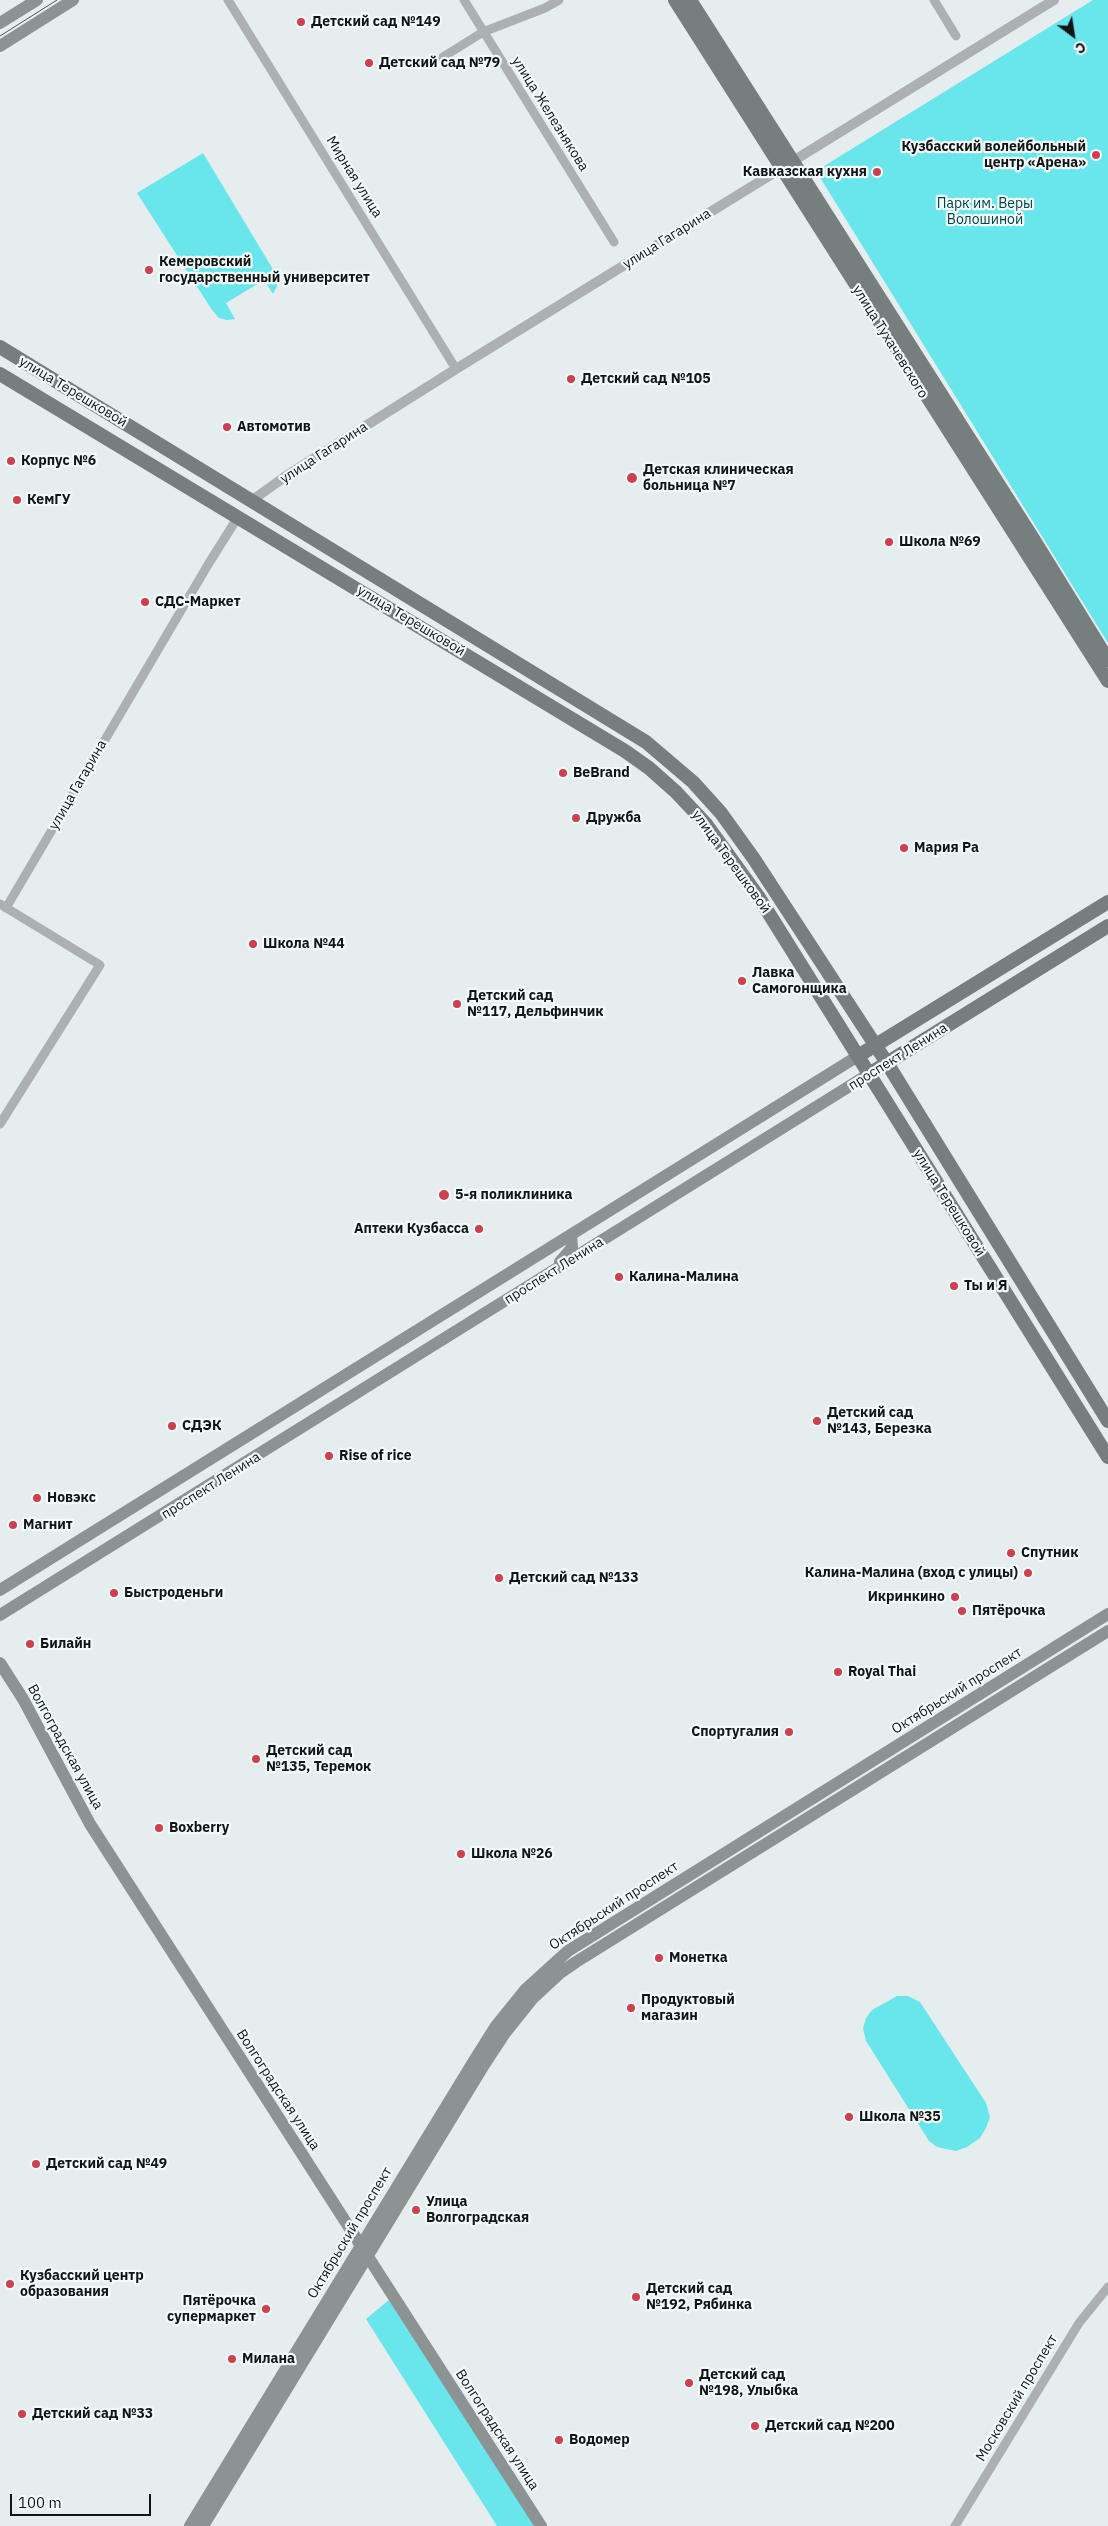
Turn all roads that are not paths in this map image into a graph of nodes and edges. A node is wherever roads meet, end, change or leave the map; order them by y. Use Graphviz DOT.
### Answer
graph roads {
  1 [pos="37,0"];
  2 [pos="73,0"];
  3 [pos="228,0"];
  4 [pos="464,0"];
  5 [pos="559,0"];
  6 [pos="675,0"];
  7 [pos="690,0"];
  8 [pos="934,0"];
  9 [pos="1054,0"];
  10 [pos="0,23"];
  11 [pos="483,32"];
  12 [pos="956,36"];
  13 [pos="0,46"];
  14 [pos="442,57"];
  15 [pos="786,166"];
  16 [pos="614,242"];
  17 [pos="0,347"];
  18 [pos="456,369"];
  19 [pos="0,374"];
  20 [pos="251,501"];
  21 [pos="238,516"];
  22 [pos="1108,660"];
  23 [pos="1108,681"];
  24 [pos="1108,902"];
  25 [pos="3,906"];
  26 [pos="1108,926"];
  27 [pos="875,1046"];
  28 [pos="858,1056"];
  29 [pos="887,1064"];
  30 [pos="869,1074"];
  31 [pos="0,1124"];
  32 [pos="570,1235"];
  33 [pos="548,1275"];
  34 [pos="1108,1421"];
  35 [pos="1108,1457"];
  36 [pos="0,1590"];
  37 [pos="1108,1614"];
  38 [pos="0,1615"];
  39 [pos="1108,1631"];
  40 [pos="0,1663"];
  41 [pos="364,2250"];
  42 [pos="1108,2287"];
  43 [pos="190,2526"];
  44 [pos="203,2526"];
  45 [pos="541,2526"];
  46 [pos="955,2526"];
  1 -- 10 [label="main road"];
  2 -- 13 [label="main road"];
  3 -- 18 [label="street, Мирная улица"];
  4 -- 11 [label="street, улица Железнякова"];
  5 -- 11 [label="street"];
  6 -- 15 [label="main road, улица Тухачевского"];
  7 -- 15 [label="main road, улица Тухачевского"];
  8 -- 12 [label="street"];
  9 -- 15 [label="street, улица Гагарина"];
  11 -- 14 [label="street"];
  11 -- 16 [label="street, улица Железнякова"];
  15 -- 18 [label="street, улица Гагарина"];
  15 -- 22 [label="main road, улица Тухачевского"];
  15 -- 23 [label="main road, улица Тухачевского"];
  17 -- 20 [label="main road, улица Терешковой"];
  18 -- 20 [label="street, улица Гагарина"];
  19 -- 21 [label="main road, улица Терешковой"];
  20 -- 21 [label="main road, улица Гагарина"];
  20 -- 27 [label="main road, улица Терешковой"];
  21 -- 25 [label="street, улица Гагарина"];
  21 -- 28 [label="main road, улица Терешковой"];
  24 -- 27 [label="main road, проспект Ленина"];
  25 -- 31 [label="street, улица Гагарина"];
  26 -- 29 [label="main road, проспект Ленина"];
  27 -- 28 [label="main road, проспект Ленина"];
  27 -- 29 [label="main road, улица Терешковой"];
  28 -- 30 [label="main road, улица Терешковой"];
  28 -- 32 [label="main road, проспект Ленина"];
  29 -- 30 [label="main road, проспект Ленина"];
  29 -- 34 [label="main road, улица Терешковой"];
  30 -- 33 [label="main road, проспект Ленина"];
  30 -- 35 [label="main road, улица Терешковой"];
  32 -- 33 [label="main road"];
  32 -- 36 [label="main road, проспект Ленина"];
  33 -- 38 [label="main road, проспект Ленина"];
  37 -- 41 [label="main road, Октябрьский проспект"];
  39 -- 41 [label="main road, Октябрьский проспект"];
  40 -- 41 [label="main road, Волгоградская улица"];
  41 -- 43 [label="main road, Октябрьский проспект"];
  41 -- 44 [label="main road, Октябрьский проспект"];
  41 -- 45 [label="main road, Волгоградская улица"];
  42 -- 46 [label="street, Московский проспект"];
}
